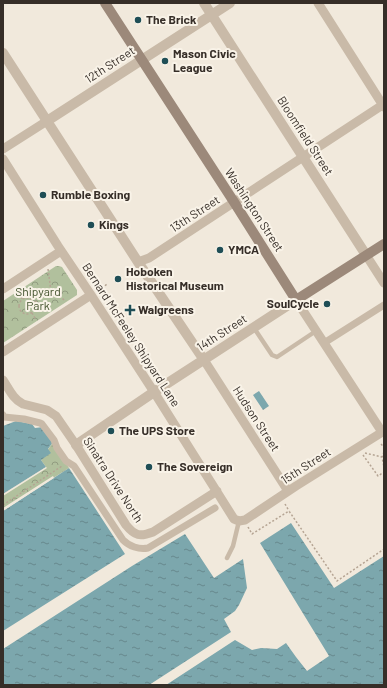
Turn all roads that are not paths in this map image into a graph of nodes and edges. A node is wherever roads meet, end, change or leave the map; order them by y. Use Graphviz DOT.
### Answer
graph roads {
  1 [pos="105,3"];
  2 [pos="204,3"];
  3 [pos="230,3"];
  4 [pos="318,3"];
  5 [pos="212,15"];
  6 [pos="3,53"];
  7 [pos="142,60"];
  8 [pos="384,105"];
  9 [pos="47,121"];
  10 [pos="3,149"];
  11 [pos="303,157"];
  12 [pos="3,158"];
  13 [pos="234,202"];
  14 [pos="384,244"];
  15 [pos="61,251"];
  16 [pos="366,256"];
  17 [pos="135,265"];
  18 [pos="384,283"];
  19 [pos="3,289"];
  20 [pos="95,295"];
  21 [pos="296,300"];
  22 [pos="384,305"];
  23 [pos="254,328"];
  24 [pos="316,331"];
  25 [pos="324,343"];
  26 [pos="3,352"];
  27 [pos="204,360"];
  28 [pos="3,380"];
  29 [pos="154,392"];
  30 [pos="3,415"];
  31 [pos="383,431"];
  32 [pos="76,445"];
  33 [pos="217,491"];
  34 [pos="288,491"];
  35 [pos="215,508"];
  36 [pos="239,524"];
  37 [pos="227,558"];
  1 -- 7 [label="main road, Washington Street"];
  2 -- 5 [label="street, Bloomfield Street"];
  3 -- 5 [label="street, 12th Street"];
  4 -- 8 [label="street"];
  5 -- 7 [label="street, 12th Street"];
  5 -- 11 [label="street, Bloomfield Street"];
  6 -- 9 [label="street"];
  7 -- 9 [label="street, 12th Street"];
  7 -- 13 [label="main road, Washington Street"];
  8 -- 11 [label="street, 13th Street"];
  9 -- 10 [label="street, 12th Street"];
  9 -- 17 [label="street"];
  11 -- 13 [label="street, 13th Street"];
  11 -- 16 [label="street, Bloomfield Street"];
  12 -- 15 [label="street, Bernard McFeeley Shipyard Lane"];
  13 -- 17 [label="street, 13th Street"];
  13 -- 21 [label="main road, Washington Street"];
  14 -- 16 [label="main road, 14th Street"];
  15 -- 19 [label="street"];
  15 -- 20 [label="street, Bernard McFeeley Shipyard Lane"];
  16 -- 18 [label="street, Bloomfield Street"];
  16 -- 21 [label="main road, 14th Street"];
  17 -- 27 [label="street"];
  20 -- 26 [label="street"];
  20 -- 29 [label="street, Bernard McFeeley Shipyard Lane"];
  21 -- 23 [label="street, 14th Street"];
  21 -- 24 [label="street, Washington Street"];
  22 -- 25 [label="street"];
  23 -- 24 [label="lane"];
  23 -- 27 [label="street, 14th Street"];
  24 -- 25 [label="street, Washington Street"];
  25 -- 31 [label="street, Washington Street"];
  27 -- 29 [label="street, 14th Street"];
  27 -- 34 [label="street, Hudson Street"];
  28 -- 32 [label="street, Sinatra Drive North"];
  29 -- 32 [label="street, 14th Street"];
  29 -- 33 [label="street, Bernard McFeeley Shipyard Lane"];
  30 -- 35 [label="street"];
  31 -- 34 [label="street, 15th Street"];
  32 -- 33 [label="street, Sinatra Drive North"];
  33 -- 36 [label="street, Bernard McFeeley Shipyard Lane"];
  34 -- 36 [label="street, 15th Street"];
  36 -- 37 [label="lane"];
}
